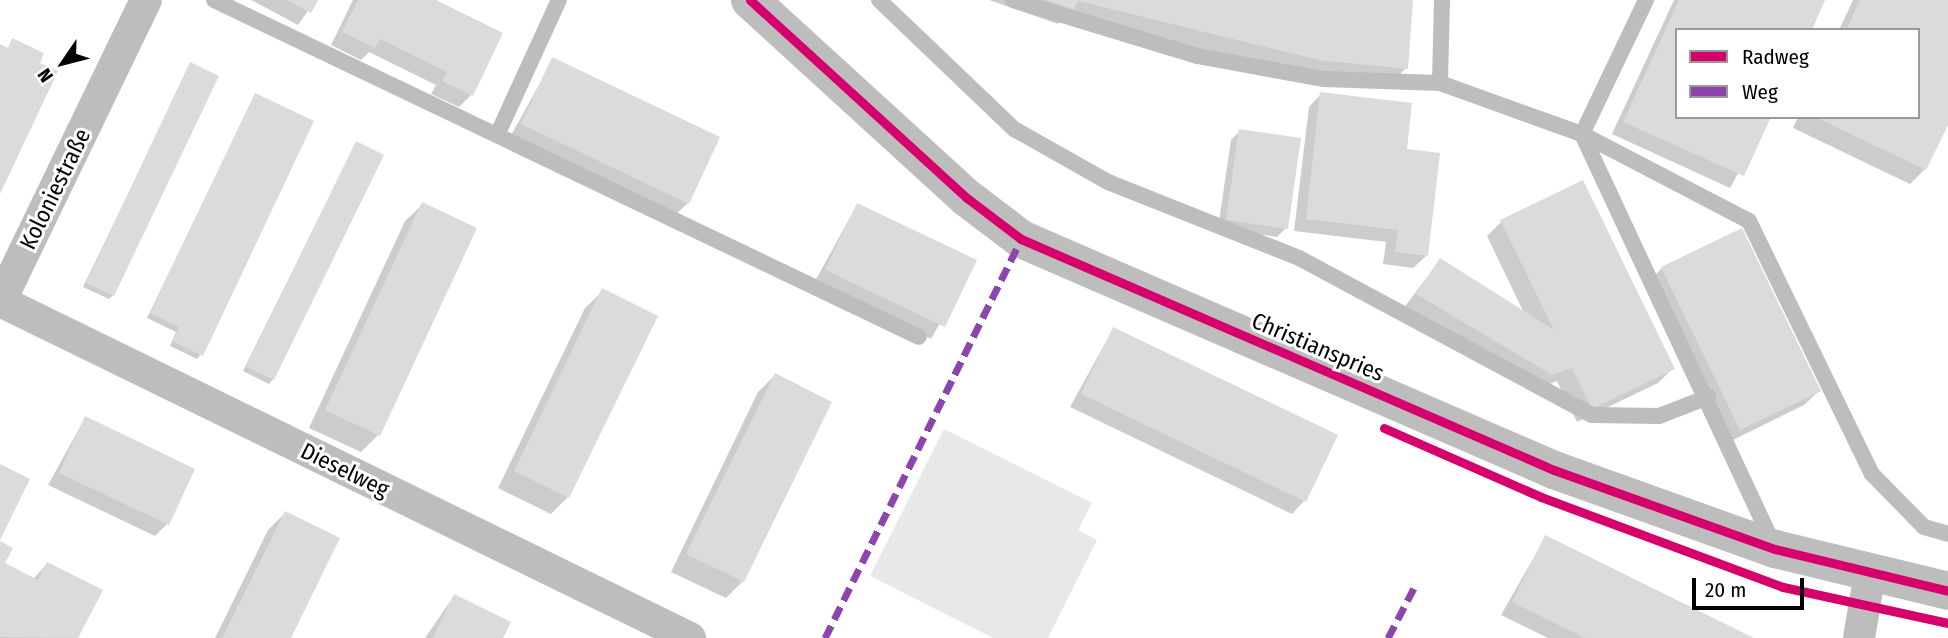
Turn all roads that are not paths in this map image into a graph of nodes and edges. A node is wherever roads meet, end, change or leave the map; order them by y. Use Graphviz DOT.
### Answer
graph roads {
  1 [pos="146,0"];
  2 [pos="214,0"];
  3 [pos="559,0"];
  4 [pos="750,0"];
  5 [pos="879,0"];
  6 [pos="1013,0"];
  7 [pos="1442,0"];
  8 [pos="1646,0"];
  9 [pos="1440,83"];
  10 [pos="498,133"];
  11 [pos="1582,134"];
  12 [pos="0,301"];
  13 [pos="919,337"];
  14 [pos="1708,397"];
  15 [pos="1948,534"];
  16 [pos="1775,549"];
  17 [pos="1870,573"];
  18 [pos="1948,591"];
  19 [pos="690,638"];
  20 [pos="1859,638"];
  1 -- 12 [label="street, Koloniestraße"];
  2 -- 10 [label="lane"];
  3 -- 10 [label="lane"];
  4 -- 16 [label="street, Christianspries"];
  5 -- 14 [label="lane"];
  6 -- 9 [label="lane"];
  7 -- 9 [label="lane"];
  8 -- 11 [label="lane"];
  9 -- 11 [label="lane"];
  10 -- 13 [label="lane"];
  11 -- 14 [label="lane"];
  11 -- 15 [label="lane"];
  12 -- 19 [label="street, Dieselweg"];
  14 -- 16 [label="lane"];
  16 -- 17 [label="street, Christianspries"];
  17 -- 18 [label="street, Christianspries"];
  17 -- 20 [label="street"];
}
